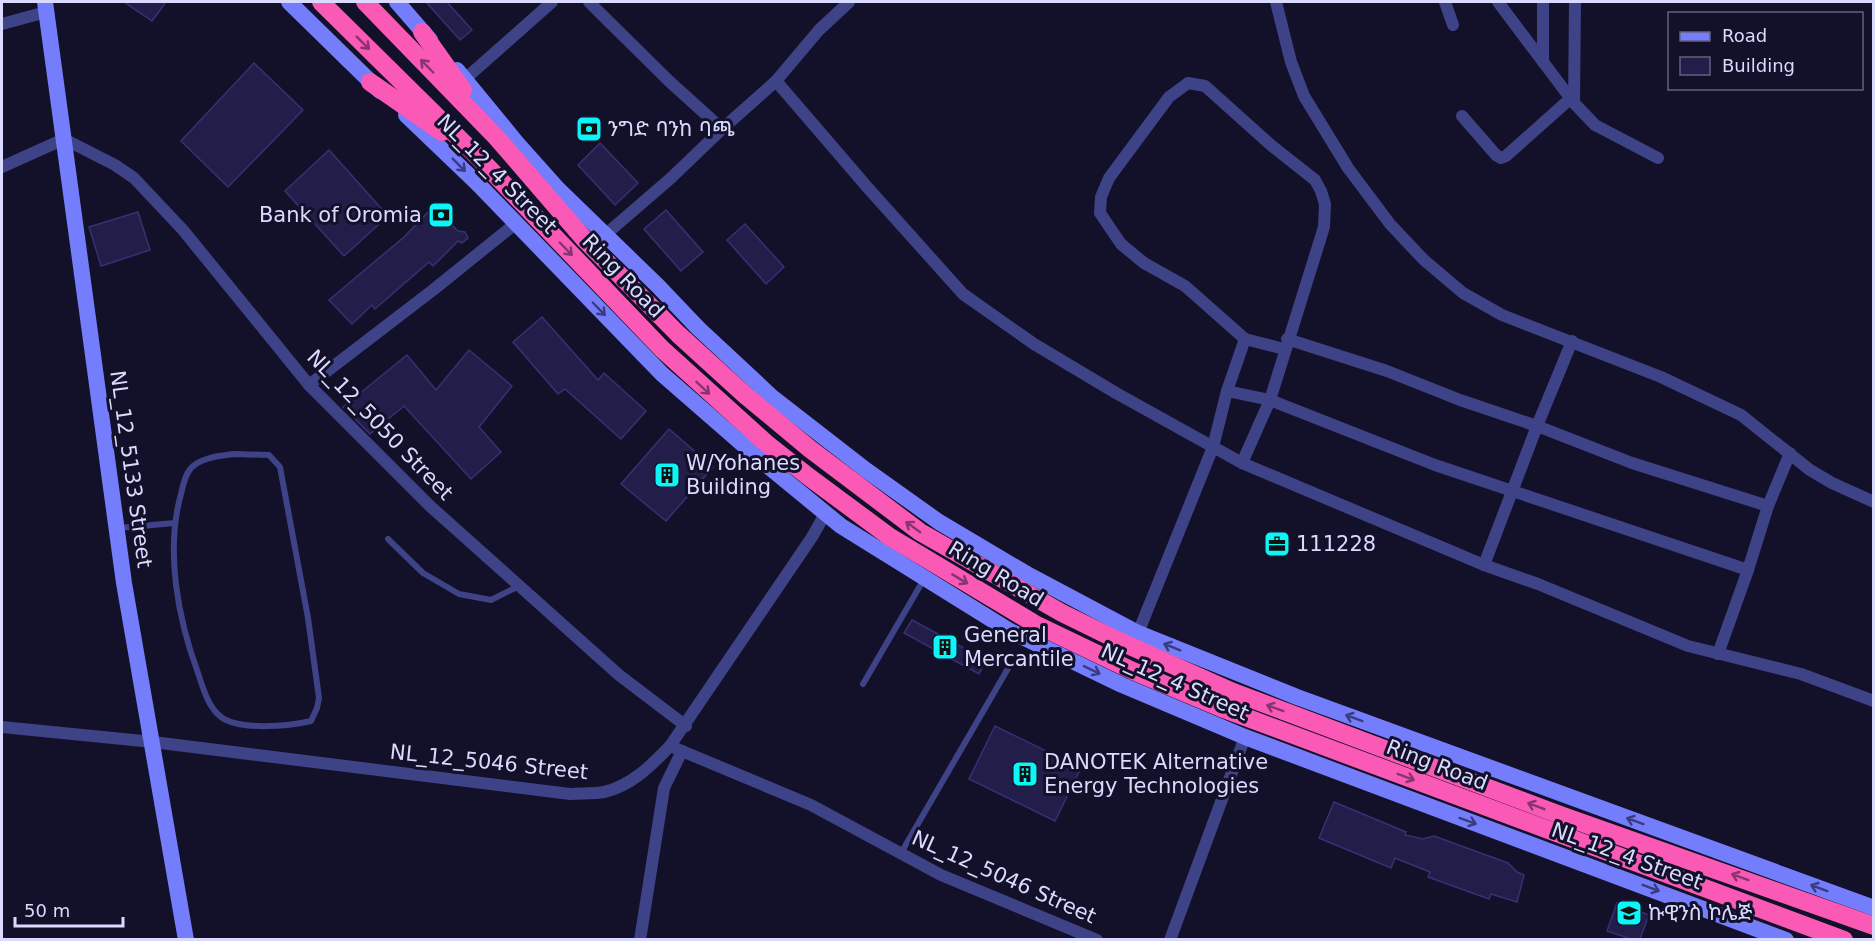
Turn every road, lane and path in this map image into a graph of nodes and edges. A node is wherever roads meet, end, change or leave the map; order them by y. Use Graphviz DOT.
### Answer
graph roads {
  1 [pos="289,2"];
  2 [pos="321,2"];
  3 [pos="365,2"];
  4 [pos="397,2"];
  5 [pos="552,2"];
  6 [pos="589,2"];
  7 [pos="849,2"];
  8 [pos="1276,2"];
  9 [pos="1445,2"];
  10 [pos="1498,2"];
  11 [pos="1543,2"];
  12 [pos="1575,2"];
  13 [pos="45,7"];
  14 [pos="2,24"];
  15 [pos="1453,25"];
  16 [pos="422,32"];
  17 [pos="1544,62"];
  18 [pos="465,79"];
  19 [pos="776,81"];
  20 [pos="370,82"];
  21 [pos="1573,100"];
  22 [pos="1462,116"];
  23 [pos="722,129"];
  24 [pos="497,138"];
  25 [pos="64,139"];
  26 [pos="1658,158"];
  27 [pos="482,161"];
  28 [pos="2,166"];
  29 [pos="515,224"];
  30 [pos="605,235"];
  31 [pos="1245,339"];
  32 [pos="1572,341"];
  33 [pos="1286,344"];
  34 [pos="309,385"];
  35 [pos="1227,391"];
  36 [pos="1270,400"];
  37 [pos="1538,426"];
  38 [pos="1213,447"];
  39 [pos="1790,453"];
  40 [pos="1242,463"];
  41 [pos="1512,492"];
  42 [pos="1874,502"];
  43 [pos="1768,506"];
  44 [pos="825,514"];
  45 [pos="174,523"];
  46 [pos="117,528"];
  47 [pos="388,539"];
  48 [pos="1484,565"];
  49 [pos="1748,570"];
  50 [pos="925,579"];
  51 [pos="519,586"];
  52 [pos="1138,633"];
  53 [pos="1718,654"];
  54 [pos="1010,665"];
  55 [pos="863,684"];
  56 [pos="1874,701"];
  57 [pos="686,726"];
  58 [pos="2,727"];
  59 [pos="1245,737"];
  60 [pos="153,742"];
  61 [pos="676,749"];
  62 [pos="901,853"];
  63 [pos="1874,908"];
  64 [pos="1874,926"];
  65 [pos="186,939"];
  66 [pos="640,939"];
  67 [pos="1097,939"];
  68 [pos="1170,939"];
  69 [pos="1786,939"];
  70 [pos="1844,939"];
  1 -- 20 [label="street, NL_12_4 Street"];
  2 -- 27 [label="highway, Ring Road, one-way"];
  24 -- 3 [label="highway, Ring Road, one-way"];
  4 -- 16 [label="street"];
  5 -- 18 [label="street"];
  6 -- 23 [label="street"];
  7 -- 19 [label="street"];
  8 -- 32 [label="street"];
  9 -- 15 [label="street"];
  10 -- 17 [label="street"];
  11 -- 17 [label="street"];
  12 -- 21 [label="street"];
  13 -- 14 [label="street"];
  13 -- 25 [label="street, NL_12_5133 Street"];
  16 -- 18 [label="street"];
  16 -- 24 [label="highway"];
  17 -- 21 [label="street"];
  18 -- 30 [label="street"];
  19 -- 23 [label="street"];
  19 -- 38 [label="street"];
  20 -- 27 [label="highway"];
  20 -- 29 [label="street, NL_12_4 Street, one-way"];
  21 -- 22 [label="street"];
  21 -- 26 [label="street"];
  23 -- 30 [label="street"];
  64 -- 24 [label="highway, Ring Road, one-way"];
  25 -- 28 [label="street"];
  25 -- 34 [label="street, NL_12_5050 Street"];
  25 -- 46 [label="street, NL_12_5133 Street"];
  27 -- 70 [label="highway, Ring Road, one-way"];
  29 -- 34 [label="street"];
  29 -- 44 [label="street, NL_12_4 Street, one-way"];
  30 -- 52 [label="street"];
  31 -- 33 [label="street"];
  31 -- 33 [label="street"];
  31 -- 35 [label="street"];
  32 -- 37 [label="street"];
  32 -- 39 [label="street"];
  33 -- 36 [label="street"];
  33 -- 37 [label="street"];
  34 -- 51 [label="street, NL_12_5050 Street"];
  35 -- 36 [label="street"];
  35 -- 38 [label="street"];
  36 -- 40 [label="street"];
  36 -- 41 [label="street"];
  37 -- 41 [label="street"];
  37 -- 43 [label="street"];
  38 -- 40 [label="street"];
  38 -- 52 [label="street"];
  39 -- 42 [label="street"];
  39 -- 43 [label="street"];
  40 -- 48 [label="street"];
  41 -- 48 [label="street"];
  41 -- 49 [label="street"];
  43 -- 49 [label="street"];
  44 -- 50 [label="street, NL_12_4 Street"];
  44 -- 57 [label="street"];
  45 -- 45 [label="lane"];
  45 -- 46 [label="lane"];
  46 -- 60 [label="street, NL_12_5133 Street"];
  47 -- 51 [label="lane"];
  48 -- 53 [label="street"];
  49 -- 53 [label="street"];
  50 -- 55 [label="lane"];
  50 -- 59 [label="street, NL_12_4 Street, one-way"];
  51 -- 57 [label="street, NL_12_5050 Street"];
  63 -- 52 [label="street, one-way"];
  53 -- 56 [label="street"];
  54 -- 62 [label="lane"];
  57 -- 61 [label="street"];
  58 -- 60 [label="street, NL_12_5046 Street"];
  59 -- 68 [label="street"];
  59 -- 69 [label="street, NL_12_4 Street, one-way"];
  60 -- 61 [label="street, NL_12_5046 Street"];
  60 -- 65 [label="street, NL_12_5133 Street"];
  61 -- 62 [label="street, NL_12_5046 Street"];
  61 -- 66 [label="street"];
  62 -- 67 [label="street, NL_12_5046 Street"];
}
